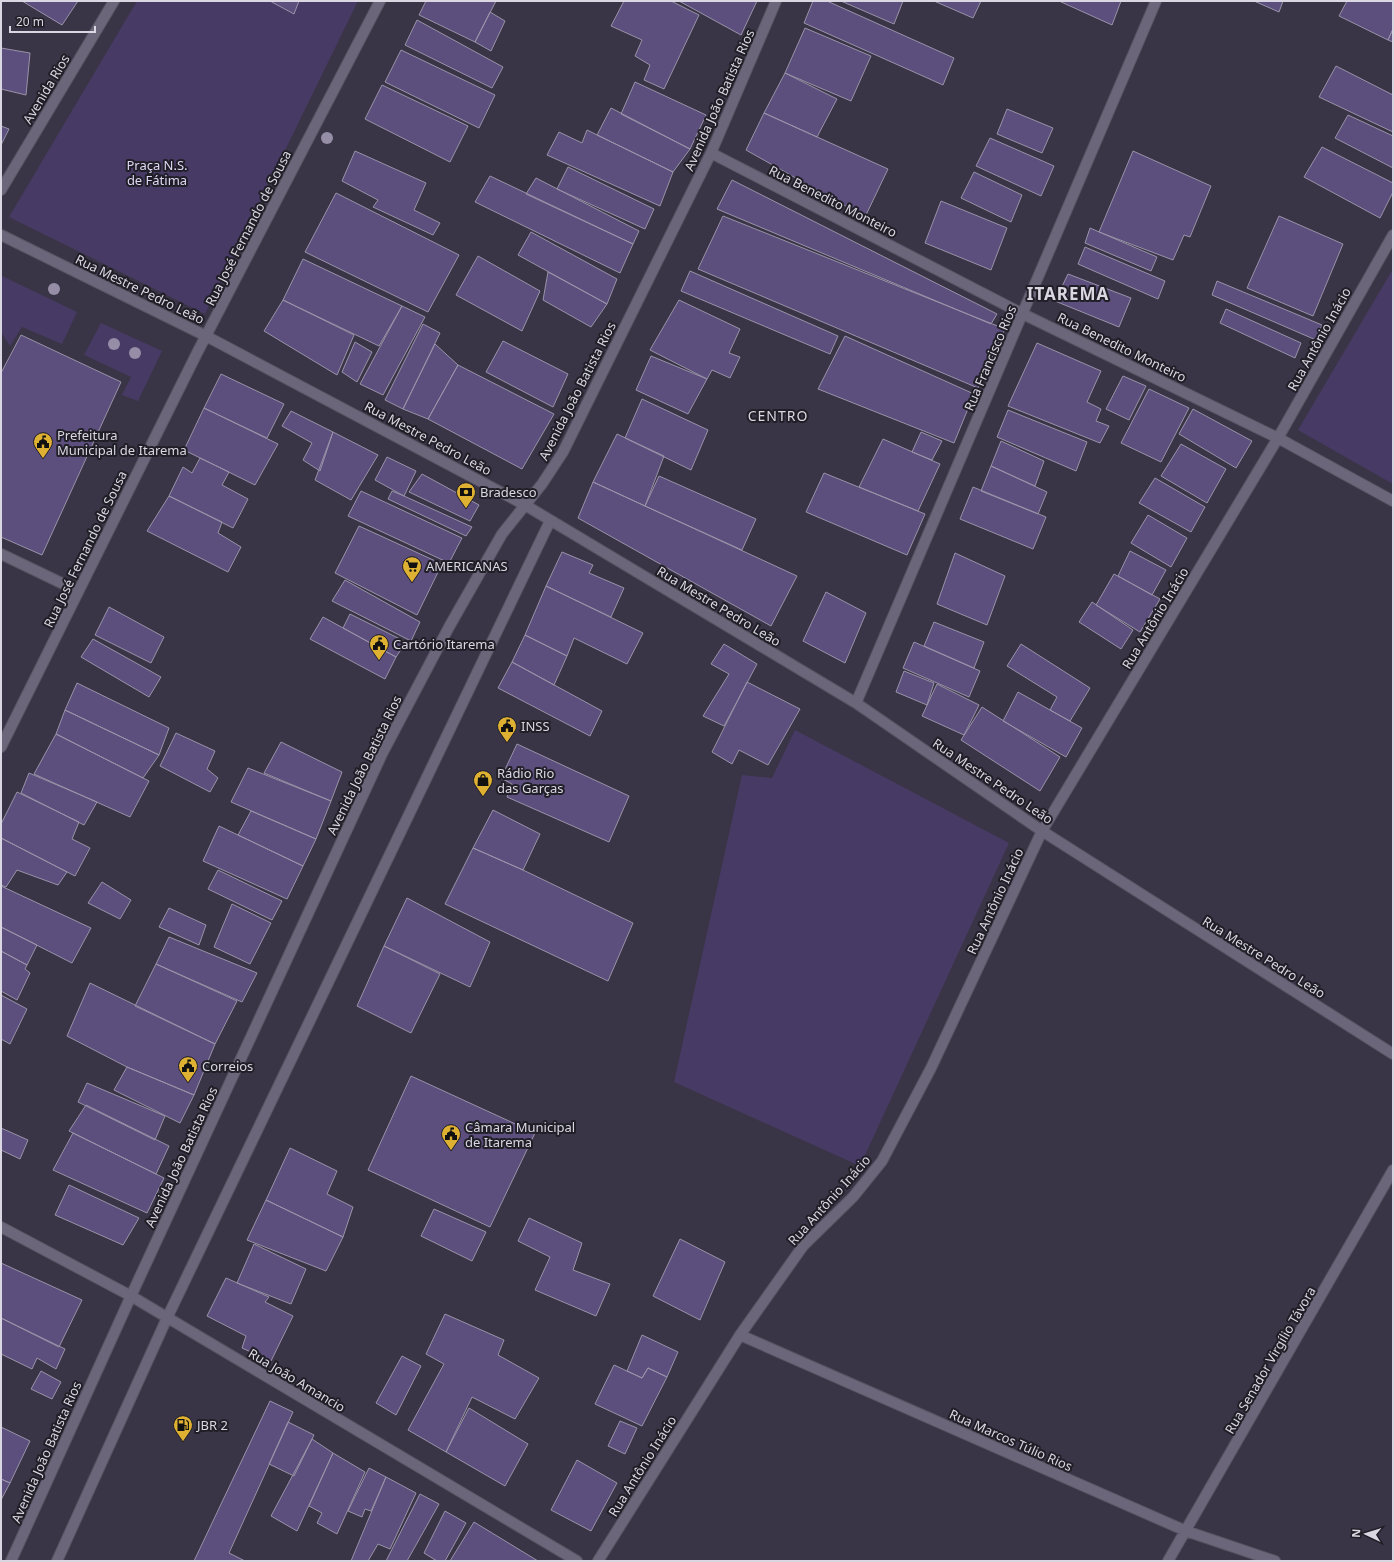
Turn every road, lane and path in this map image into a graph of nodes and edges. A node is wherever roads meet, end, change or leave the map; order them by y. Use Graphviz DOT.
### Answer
graph roads {
  1 [pos="114,1"];
  2 [pos="380,1"];
  3 [pos="776,1"];
  4 [pos="1156,1"];
  5 [pos="711,153"];
  6 [pos="1,190"];
  7 [pos="1,235"];
  8 [pos="1393,235"];
  9 [pos="1023,314"];
  10 [pos="206,336"];
  11 [pos="1278,438"];
  12 [pos="1393,501"];
  13 [pos="525,504"];
  14 [pos="550,520"];
  15 [pos="1,554"];
  16 [pos="78,591"];
  17 [pos="856,703"];
  18 [pos="1,747"];
  19 [pos="1042,831"];
  20 [pos="1393,1054"];
  21 [pos="1393,1170"];
  22 [pos="1,1227"];
  23 [pos="132,1296"];
  24 [pos="167,1318"];
  25 [pos="740,1335"];
  26 [pos="1186,1531"];
  27 [pos="11,1561"];
  28 [pos="57,1561"];
  29 [pos="577,1561"];
  30 [pos="598,1561"];
  31 [pos="1168,1561"];
  32 [pos="1275,1561"];
  1 -- 6 [label="street, Avenida Rios"];
  2 -- 10 [label="street, Rua José Fernando de Sousa"];
  3 -- 5 [label="street, Avenida João Batista Rios"];
  4 -- 9 [label="street, Rua Francisco Rios"];
  5 -- 9 [label="street, Rua Benedito Monteiro"];
  5 -- 13 [label="street, Avenida João Batista Rios"];
  7 -- 10 [label="street, Rua Mestre Pedro Leão"];
  8 -- 11 [label="street, Rua Antônio Inácio"];
  9 -- 11 [label="street, Rua Benedito Monteiro"];
  9 -- 17 [label="street, Rua Francisco Rios"];
  10 -- 13 [label="street, Rua Mestre Pedro Leão"];
  10 -- 16 [label="street, Rua José Fernando de Sousa"];
  11 -- 12 [label="street, Rua Benedito Monteiro"];
  11 -- 19 [label="street, Rua Antônio Inácio"];
  13 -- 14 [label="street, Rua Mestre Pedro Leão"];
  13 -- 23 [label="street, Avenida João Batista Rios"];
  14 -- 17 [label="street, Rua Mestre Pedro Leão"];
  14 -- 24 [label="street"];
  15 -- 16 [label="street"];
  16 -- 18 [label="street, Rua José Fernando de Sousa"];
  17 -- 19 [label="street, Rua Mestre Pedro Leão"];
  19 -- 20 [label="street, Rua Mestre Pedro Leão"];
  19 -- 25 [label="street, Rua Antônio Inácio"];
  21 -- 26 [label="street, Rua Senador Virgílio Távora"];
  22 -- 23 [label="street, Rua João Amancio"];
  23 -- 24 [label="street, Rua João Amancio"];
  23 -- 27 [label="street, Avenida João Batista Rios"];
  24 -- 28 [label="street"];
  24 -- 29 [label="street, Rua João Amancio"];
  25 -- 26 [label="street, Rua Marcos Túlio Rios"];
  25 -- 30 [label="street, Rua Antônio Inácio"];
  26 -- 31 [label="street, Rua Senador Virgílio Távora"];
  26 -- 32 [label="street, Rua Marcos Túlio Rios"];
}
